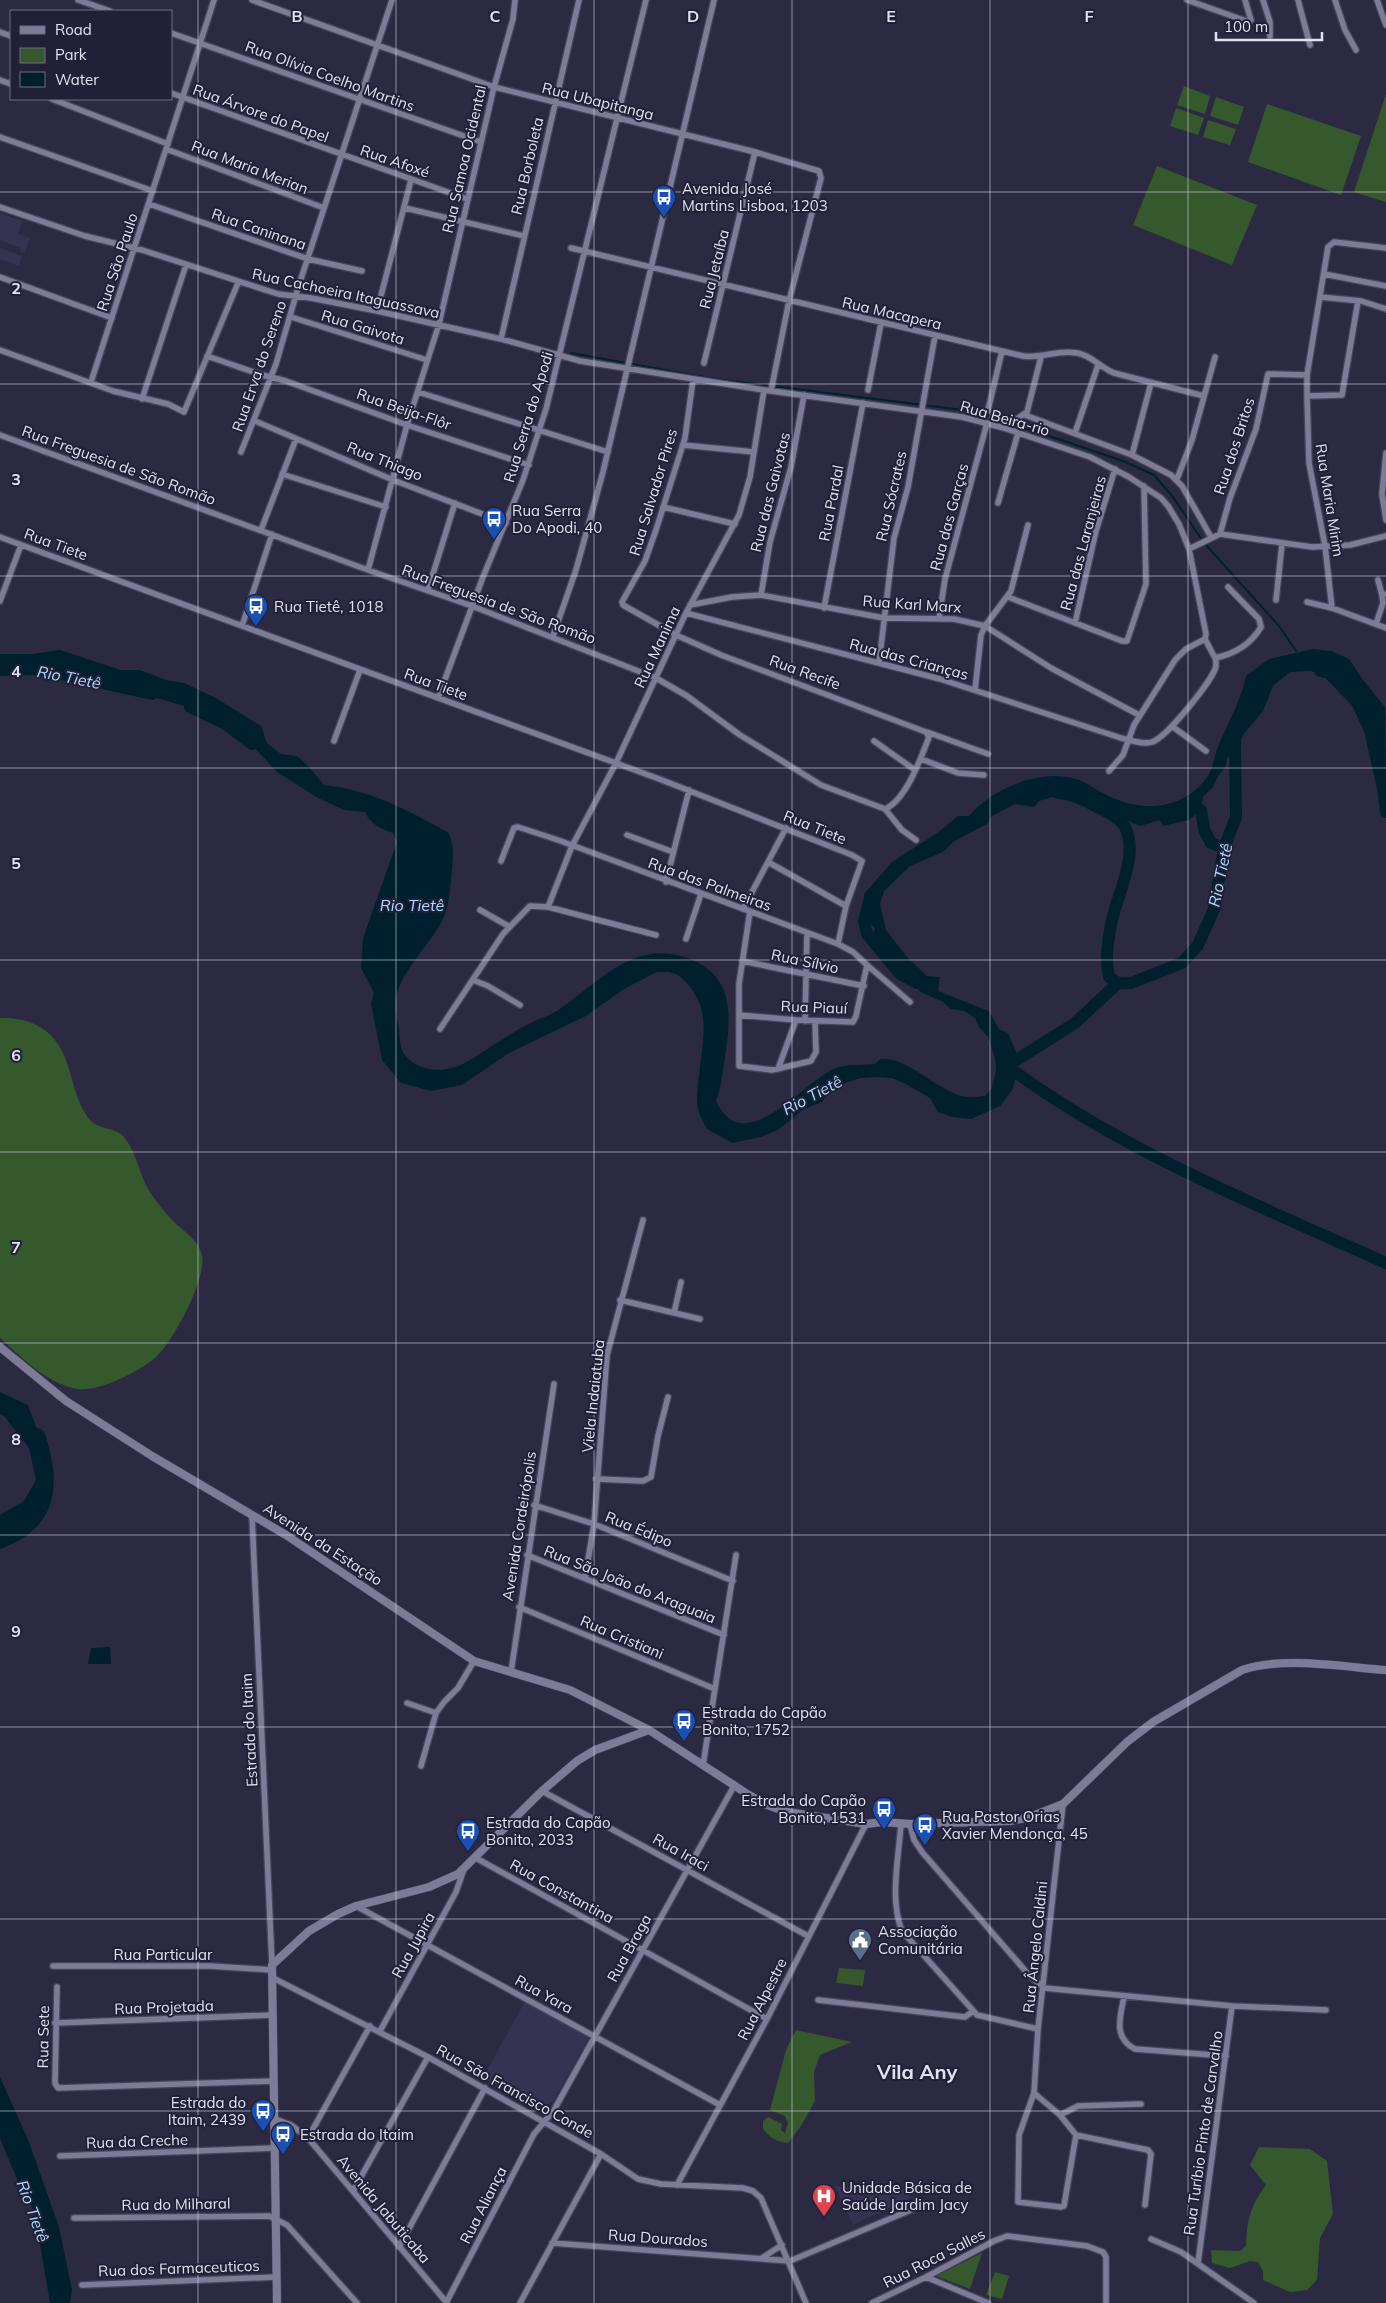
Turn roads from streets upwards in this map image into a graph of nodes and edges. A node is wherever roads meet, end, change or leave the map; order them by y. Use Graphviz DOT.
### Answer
graph roads {
  1 [pos="78,0"];
  2 [pos="214,0"];
  3 [pos="252,0"];
  4 [pos="392,0"];
  5 [pos="514,0"];
  6 [pos="579,0"];
  7 [pos="646,0"];
  8 [pos="714,0"];
  9 [pos="1187,0"];
  10 [pos="1245,0"];
  11 [pos="1263,0"];
  12 [pos="1298,0"];
  13 [pos="1335,0"];
  14 [pos="1377,0"];
  15 [pos="107,10"];
  16 [pos="1386,25"];
  17 [pos="172,32"];
  18 [pos="1270,36"];
  19 [pos="201,43"];
  20 [pos="378,45"];
  21 [pos="1310,45"];
  22 [pos="1356,50"];
  23 [pos="494,87"];
  24 [pos="172,93"];
  25 [pos="183,98"];
  26 [pos="54,100"];
  27 [pos="360,100"];
  28 [pos="555,103"];
  29 [pos="617,119"];
  30 [pos="682,135"];
  31 [pos="0,137"];
  32 [pos="481,142"];
  33 [pos="167,146"];
  34 [pos="755,152"];
  35 [pos="342,156"];
  36 [pos="411,180"];
  37 [pos="153,192"];
  38 [pos="467,199"];
  39 [pos="149,204"];
  40 [pos="0,207"];
  41 [pos="324,208"];
  42 [pos="405,208"];
  43 [pos="462,222"];
  44 [pos="524,236"];
  45 [pos="135,248"];
  46 [pos="571,248"];
  47 [pos="1386,248"];
  48 [pos="586,251"];
  49 [pos="308,259"];
  50 [pos="186,265"];
  51 [pos="651,266"];
  52 [pos="362,271"];
  53 [pos="1324,274"];
  54 [pos="0,277"];
  55 [pos="238,283"];
  56 [pos="724,284"];
  57 [pos="1386,286"];
  58 [pos="296,296"];
  59 [pos="1320,297"];
  60 [pos="1358,300"];
  61 [pos="789,301"];
  62 [pos="1386,308"];
  63 [pos="377,311"];
  64 [pos="112,318"];
  65 [pos="291,318"];
  66 [pos="881,323"];
  67 [pos="439,324"];
  68 [pos="935,336"];
  69 [pos="501,339"];
  70 [pos="0,350"];
  71 [pos="1002,351"];
  72 [pos="207,356"];
  73 [pos="560,356"];
  74 [pos="1041,357"];
  75 [pos="1215,357"];
  76 [pos="428,360"];
  77 [pos="704,363"];
  78 [pos="1098,365"];
  79 [pos="627,366"];
  80 [pos="1307,375"];
  81 [pos="271,377"];
  82 [pos="693,380"];
  83 [pos="90,382"];
  84 [pos="1151,383"];
  85 [pos="764,390"];
  86 [pos="772,390"];
  87 [pos="868,390"];
  88 [pos="418,392"];
  89 [pos="804,395"];
  90 [pos="1204,396"];
  91 [pos="1307,396"];
  92 [pos="142,399"];
  93 [pos="864,403"];
  94 [pos="922,410"];
  95 [pos="988,410"];
  96 [pos="1025,415"];
  97 [pos="255,421"];
  98 [pos="987,422"];
  99 [pos="408,425"];
  100 [pos="1005,426"];
  101 [pos="540,432"];
  102 [pos="1018,433"];
  103 [pos="1075,433"];
  104 [pos="0,435"];
  105 [pos="296,439"];
  106 [pos="682,445"];
  107 [pos="242,452"];
  108 [pos="608,452"];
  109 [pos="754,452"];
  110 [pos="1386,453"];
  111 [pos="1132,455"];
  112 [pos="529,464"];
  113 [pos="1115,469"];
  114 [pos="282,474"];
  115 [pos="1178,479"];
  116 [pos="393,480"];
  117 [pos="1144,486"];
  118 [pos="455,503"];
  119 [pos="998,503"];
  120 [pos="386,507"];
  121 [pos="663,507"];
  122 [pos="1386,520"];
  123 [pos="506,523"];
  124 [pos="735,524"];
  125 [pos="1028,525"];
  126 [pos="261,530"];
  127 [pos="272,534"];
  128 [pos="1220,534"];
  129 [pos="1386,536"];
  130 [pos="0,537"];
  131 [pos="1210,538"];
  132 [pos="1282,544"];
  133 [pos="21,545"];
  134 [pos="1325,546"];
  135 [pos="1192,548"];
  136 [pos="368,570"];
  137 [pos="1378,580"];
  138 [pos="1228,587"];
  139 [pos="428,590"];
  140 [pos="1384,594"];
  141 [pos="761,595"];
  142 [pos="1008,597"];
  143 [pos="1276,600"];
  144 [pos="0,601"];
  145 [pos="1307,602"];
  146 [pos="690,605"];
  147 [pos="472,606"];
  148 [pos="824,608"];
  149 [pos="1332,608"];
  150 [pos="686,613"];
  151 [pos="884,618"];
  152 [pos="939,618"];
  153 [pos="1075,623"];
  154 [pos="1376,624"];
  155 [pos="242,626"];
  156 [pos="985,626"];
  157 [pos="1386,628"];
  158 [pos="676,634"];
  159 [pos="553,636"];
  160 [pos="1205,638"];
  161 [pos="1215,658"];
  162 [pos="879,664"];
  163 [pos="360,670"];
  164 [pos="656,678"];
  165 [pos="975,690"];
  166 [pos="438,698"];
  167 [pos="1139,715"];
  168 [pos="1172,727"];
  169 [pos="927,733"];
  170 [pos="1125,739"];
  171 [pos="334,741"];
  172 [pos="874,741"];
  173 [pos="1206,751"];
  174 [pos="988,754"];
  175 [pos="921,759"];
  176 [pos="616,763"];
  177 [pos="916,770"];
  178 [pos="1109,771"];
  179 [pos="984,775"];
  180 [pos="689,790"];
  181 [pos="886,809"];
  182 [pos="786,828"];
  183 [pos="627,835"];
  184 [pos="916,840"];
  185 [pos="572,846"];
  186 [pos="673,852"];
  187 [pos="502,861"];
  188 [pos="768,862"];
  189 [pos="666,882"];
  190 [pos="701,894"];
  191 [pos="846,906"];
  192 [pos="548,907"];
  193 [pos="742,909"];
  194 [pos="480,910"];
  195 [pos="750,912"];
  196 [pos="510,927"];
  197 [pos="807,933"];
  198 [pos="656,935"];
  199 [pos="686,939"];
  200 [pos="838,944"];
  201 [pos="742,961"];
  202 [pos="867,965"];
  203 [pos="805,974"];
  204 [pos="473,980"];
  205 [pos="864,986"];
  206 [pos="910,1002"];
  207 [pos="520,1005"];
  208 [pos="739,1014"];
  209 [pos="796,1020"];
  210 [pos="805,1021"];
  211 [pos="815,1021"];
  212 [pos="440,1029"];
  213 [pos="775,1070"];
  214 [pos="643,1220"];
  215 [pos="681,1282"];
  216 [pos="620,1300"];
  217 [pos="674,1313"];
  218 [pos="700,1319"];
  219 [pos="0,1347"];
  220 [pos="554,1384"];
  221 [pos="668,1397"];
  222 [pos="596,1479"];
  223 [pos="534,1505"];
  224 [pos="252,1515"];
  225 [pos="594,1524"];
  226 [pos="527,1555"];
  227 [pos="736,1555"];
  228 [pos="585,1578"];
  229 [pos="732,1582"];
  230 [pos="519,1608"];
  231 [pos="724,1635"];
  232 [pos="474,1662"];
  233 [pos="1386,1670"];
  234 [pos="511,1672"];
  235 [pos="715,1689"];
  236 [pos="407,1703"];
  237 [pos="436,1713"];
  238 [pos="649,1730"];
  239 [pos="703,1765"];
  240 [pos="422,1766"];
  241 [pos="734,1786"];
  242 [pos="542,1791"];
  243 [pos="1063,1804"];
  244 [pos="866,1824"];
  245 [pos="901,1824"];
  246 [pos="910,1824"];
  247 [pos="476,1858"];
  248 [pos="464,1869"];
  249 [pos="687,1869"];
  250 [pos="356,1906"];
  251 [pos="808,1936"];
  252 [pos="427,1944"];
  253 [pos="642,1950"];
  254 [pos="53,1966"];
  255 [pos="272,1971"];
  256 [pos="56,1987"];
  257 [pos="1044,1988"];
  258 [pos="1124,1997"];
  259 [pos="818,2000"];
  260 [pos="1232,2006"];
  261 [pos="1326,2010"];
  262 [pos="972,2012"];
  263 [pos="273,2016"];
  264 [pos="766,2019"];
  265 [pos="55,2023"];
  266 [pos="370,2026"];
  267 [pos="1038,2029"];
  268 [pos="380,2031"];
  269 [pos="594,2036"];
  270 [pos="1226,2056"];
  271 [pos="428,2057"];
  272 [pos="274,2081"];
  273 [pos="485,2088"];
  274 [pos="1034,2093"];
  275 [pos="1141,2104"];
  276 [pos="720,2105"];
  277 [pos="1060,2115"];
  278 [pos="275,2119"];
  279 [pos="544,2122"];
  280 [pos="1076,2135"];
  281 [pos="308,2138"];
  282 [pos="275,2148"];
  283 [pos="601,2154"];
  284 [pos="60,2156"];
  285 [pos="677,2185"];
  286 [pos="353,2191"];
  287 [pos="1145,2205"];
  288 [pos="913,2209"];
  289 [pos="74,2218"];
  290 [pos="277,2219"];
  291 [pos="1150,2239"];
  292 [pos="552,2243"];
  293 [pos="782,2244"];
  294 [pos="399,2247"];
  295 [pos="762,2258"];
  296 [pos="790,2261"];
  297 [pos="1198,2263"];
  298 [pos="276,2277"];
  299 [pos="926,2277"];
  300 [pos="82,2285"];
  301 [pos="277,2303"];
  302 [pos="357,2303"];
  303 [pos="446,2303"];
  304 [pos="520,2303"];
  305 [pos="806,2303"];
  306 [pos="872,2303"];
  307 [pos="988,2303"];
  308 [pos="1106,2303"];
  309 [pos="1254,2303"];
  1 -- 15 [label="street"];
  2 -- 19 [label="street, Rua São Paulo"];
  3 -- 20 [label="street, Rua Ubapitanga"];
  4 -- 20 [label="street"];
  5 -- 23 [label="street, Rua Samoa Ocidental"];
  6 -- 28 [label="street, Rua Borboleta"];
  7 -- 29 [label="street, Rua Serra do Apodi"];
  8 -- 30 [label="street"];
  9 -- 10 [label="street"];
  11 -- 18 [label="street"];
  12 -- 21 [label="street"];
  13 -- 22 [label="street"];
  14 -- 16 [label="street"];
  17 -- 19 [label="street, Rua Olívia Coelho Martins"];
  19 -- 25 [label="street, Rua São Paulo"];
  19 -- 27 [label="street, Rua Olívia Coelho Martins"];
  20 -- 23 [label="street, Rua Ubapitanga"];
  20 -- 27 [label="street, Rua Erva do Sereno"];
  23 -- 28 [label="street, Rua Ubapitanga"];
  23 -- 32 [label="street, Rua Samoa Ocidental"];
  24 -- 25 [label="street, Rua Árvore do Papel"];
  25 -- 33 [label="street, Rua São Paulo"];
  25 -- 35 [label="street, Rua Árvore do Papel"];
  26 -- 33 [label="street, Rua Maria Merian"];
  27 -- 32 [label="street, Rua Olívia Coelho Martins"];
  27 -- 35 [label="street, Rua Erva do Sereno"];
  28 -- 29 [label="street, Rua Ubapitanga"];
  28 -- 44 [label="street, Rua Borboleta"];
  29 -- 30 [label="street, Rua Ubapitanga"];
  29 -- 48 [label="street, Rua Serra do Apodi"];
  30 -- 34 [label="street, Rua Ubapitanga"];
  30 -- 51 [label="street"];
  31 -- 37 [label="street"];
  32 -- 38 [label="street, Rua Samoa Ocidental"];
  33 -- 37 [label="street, Rua São Paulo"];
  33 -- 41 [label="street, Rua Maria Merian"];
  34 -- 56 [label="street, Rua Jetaíba"];
  34 -- 61 [label="street, Rua Ubapitanga"];
  35 -- 36 [label="street, Rua Afoxé"];
  35 -- 41 [label="street, Rua Erva do Sereno"];
  36 -- 38 [label="street, Rua Afoxé"];
  36 -- 42 [label="street"];
  37 -- 39 [label="street, Rua São Paulo"];
  38 -- 43 [label="street, Rua Samoa Ocidental"];
  39 -- 45 [label="street, Rua São Paulo"];
  39 -- 49 [label="street, Rua Caninana"];
  40 -- 45 [label="street, Rua Cachoeira Itaguassava"];
  41 -- 49 [label="street, Rua Erva do Sereno"];
  42 -- 43 [label="street"];
  42 -- 63 [label="street"];
  43 -- 44 [label="street"];
  43 -- 67 [label="street, Rua Samoa Ocidental"];
  44 -- 69 [label="street, Rua Borboleta"];
  45 -- 50 [label="street, Rua Cachoeira Itaguassava"];
  45 -- 64 [label="street, Rua São Paulo"];
  46 -- 48 [label="street, Rua Macapera"];
  47 -- 53 [label="street, Rua Maria Mirim"];
  48 -- 51 [label="street, Rua Macapera"];
  48 -- 73 [label="street, Rua Serra do Apodi"];
  49 -- 52 [label="street, Rua Caninana"];
  49 -- 58 [label="street, Rua Erva do Sereno"];
  50 -- 55 [label="street, Rua Cachoeira Itaguassava"];
  50 -- 92 [label="street"];
  51 -- 56 [label="street, Rua Macapera"];
  51 -- 79 [label="street"];
  53 -- 57 [label="street"];
  53 -- 59 [label="street, Rua Maria Mirim"];
  54 -- 64 [label="street"];
  55 -- 58 [label="street, Rua Cachoeira Itaguassava"];
  55 -- 72 [label="street"];
  56 -- 61 [label="street, Rua Macapera"];
  56 -- 77 [label="street, Rua Jetaíba"];
  58 -- 63 [label="street, Rua Cachoeira Itaguassava"];
  58 -- 65 [label="street, Rua Erva do Sereno"];
  59 -- 60 [label="street"];
  59 -- 80 [label="street, Rua Maria Mirim"];
  60 -- 62 [label="street"];
  60 -- 91 [label="street"];
  61 -- 66 [label="street, Rua Macapera"];
  61 -- 86 [label="street"];
  63 -- 67 [label="street, Rua Cachoeira Itaguassava"];
  64 -- 83 [label="street, Rua São Paulo"];
  65 -- 76 [label="street, Rua Gaivota"];
  65 -- 81 [label="street, Rua Erva do Sereno"];
  66 -- 68 [label="street, Rua Macapera"];
  66 -- 87 [label="street"];
  67 -- 69 [label="street, Rua Cachoeira Itaguassava"];
  67 -- 76 [label="street, Rua Samoa Ocidental"];
  68 -- 71 [label="street, Rua Macapera"];
  68 -- 94 [label="street, Rua Sócrates"];
  69 -- 73 [label="street, Rua Cachoeira Itaguassava"];
  70 -- 83 [label="street"];
  71 -- 74 [label="street, Rua Macapera"];
  71 -- 95 [label="street"];
  72 -- 81 [label="street, Rua Beija-Flôr"];
  72 -- 92 [label="street"];
  73 -- 79 [label="street, Rua Cachoeira Itaguassava"];
  73 -- 101 [label="street, Rua Serra do Apodi"];
  74 -- 78 [label="street, Rua Macapera"];
  74 -- 96 [label="street"];
  75 -- 90 [label="street"];
  76 -- 88 [label="street, Rua Samoa Ocidental"];
  78 -- 84 [label="street, Rua Macapera"];
  78 -- 103 [label="street"];
  79 -- 82 [label="street, Rua Cachoeira Itaguassava"];
  79 -- 108 [label="street"];
  80 -- 91 [label="street, Rua Maria Mirim"];
  80 -- 128 [label="street, Rua dos Britos"];
  81 -- 97 [label="street, Rua Erva do Sereno"];
  81 -- 99 [label="street, Rua Beija-Flôr"];
  82 -- 85 [label="street, Rua Beira-rio"];
  82 -- 106 [label="street, Rua Salvador Pires"];
  83 -- 92 [label="street"];
  84 -- 90 [label="street, Rua Macapera"];
  84 -- 111 [label="street"];
  85 -- 86 [label="street, Rua Beira-rio"];
  85 -- 109 [label="street, Rua Manima"];
  86 -- 89 [label="street, Rua Beira-rio"];
  88 -- 99 [label="street, Rua Samoa Ocidental"];
  88 -- 101 [label="street"];
  89 -- 93 [label="street, Rua Beira-rio"];
  89 -- 141 [label="street, Rua das Gaivotas"];
  90 -- 115 [label="street"];
  91 -- 134 [label="street, Rua Maria Mirim"];
  93 -- 94 [label="street, Rua Beira-rio"];
  93 -- 148 [label="street, Rua Pardal"];
  94 -- 98 [label="street, Rua Beira-rio"];
  94 -- 151 [label="street, Rua Sócrates"];
  96 -- 100 [label="street"];
  96 -- 103 [label="street"];
  97 -- 105 [label="street, Rua Thiago"];
  97 -- 107 [label="street, Rua Erva do Sereno"];
  98 -- 100 [label="street, Rua Beira-rio"];
  98 -- 152 [label="street, Rua das Garças"];
  99 -- 112 [label="street, Rua Beija-Flôr"];
  99 -- 116 [label="street, Rua Samoa Ocidental"];
  100 -- 102 [label="street, Rua Beira-rio"];
  101 -- 108 [label="street"];
  101 -- 112 [label="street, Rua Serra do Apodi"];
  102 -- 113 [label="street, Rua Beira-rio"];
  102 -- 119 [label="street"];
  103 -- 111 [label="street"];
  104 -- 126 [label="street, Rua Freguesia de São Romão"];
  105 -- 114 [label="street"];
  105 -- 116 [label="street, Rua Thiago"];
  106 -- 109 [label="street"];
  106 -- 121 [label="street, Rua Salvador Pires"];
  108 -- 159 [label="street"];
  109 -- 124 [label="street, Rua Manima"];
  110 -- 122 [label="street"];
  111 -- 115 [label="street"];
  112 -- 123 [label="street, Rua Serra do Apodi"];
  113 -- 117 [label="street, Rua Beira-rio"];
  113 -- 153 [label="street, Rua das Laranjeiras"];
  114 -- 120 [label="street"];
  114 -- 126 [label="street"];
  115 -- 131 [label="street"];
  116 -- 118 [label="street, Rua Thiago"];
  116 -- 120 [label="street, Rua Samoa Ocidental"];
  117 -- 135 [label="street, Rua Beira-rio"];
  117 -- 153 [label="street"];
  118 -- 123 [label="street, Rua Thiago"];
  118 -- 139 [label="street"];
  120 -- 136 [label="street"];
  121 -- 124 [label="street"];
  121 -- 158 [label="street, Rua Salvador Pires"];
  123 -- 147 [label="street, Rua Serra do Apodi"];
  124 -- 146 [label="street, Rua Manima"];
  125 -- 142 [label="street"];
  126 -- 127 [label="street, Rua Freguesia de São Romão"];
  127 -- 136 [label="street, Rua Freguesia de São Romão"];
  127 -- 155 [label="street"];
  128 -- 131 [label="street"];
  128 -- 132 [label="street"];
  129 -- 134 [label="street"];
  130 -- 133 [label="street, Rua Tiete"];
  131 -- 135 [label="street"];
  132 -- 134 [label="street"];
  132 -- 143 [label="street"];
  133 -- 144 [label="street"];
  133 -- 155 [label="street, Rua Tiete"];
  134 -- 149 [label="street, Rua Maria Mirim"];
  135 -- 160 [label="street, Rua Beira-rio"];
  136 -- 139 [label="street, Rua Freguesia de São Romão"];
  137 -- 140 [label="street"];
  138 -- 161 [label="street"];
  139 -- 147 [label="street, Rua Freguesia de São Romão"];
  140 -- 154 [label="street"];
  141 -- 146 [label="street, Rua Karl Marx"];
  141 -- 148 [label="street, Rua Karl Marx"];
  142 -- 153 [label="street"];
  142 -- 156 [label="street"];
  145 -- 149 [label="street"];
  146 -- 150 [label="street, Rua Manima"];
  147 -- 159 [label="street, Rua Freguesia de São Romão"];
  147 -- 166 [label="street, Rua Serra do Apodi"];
  148 -- 151 [label="street, Rua Karl Marx"];
  149 -- 154 [label="street"];
  150 -- 158 [label="street, Rua Manima"];
  150 -- 162 [label="street, Rua das Crianças"];
  151 -- 152 [label="street, Rua Karl Marx"];
  151 -- 162 [label="street, Rua Sócrates"];
  152 -- 156 [label="street, Rua Karl Marx"];
  154 -- 157 [label="street"];
  155 -- 163 [label="street, Rua Tiete"];
  156 -- 165 [label="street"];
  156 -- 167 [label="street, Rua Karl Marx"];
  158 -- 164 [label="street, Rua Manima"];
  158 -- 169 [label="street, Rua Recife"];
  159 -- 164 [label="street, Rua Freguesia de São Romão"];
  160 -- 161 [label="street"];
  160 -- 167 [label="street"];
  161 -- 168 [label="street, Rua das Crianças"];
  162 -- 165 [label="street, Rua das Crianças"];
  163 -- 166 [label="street, Rua Tiete"];
  163 -- 171 [label="street"];
  164 -- 176 [label="street, Rua Manima"];
  164 -- 181 [label="street, Rua Freguesia de São Romão"];
  165 -- 170 [label="street, Rua das Crianças"];
  166 -- 176 [label="street, Rua Tiete"];
  167 -- 170 [label="street"];
  168 -- 170 [label="street, Rua das Crianças"];
  168 -- 173 [label="street"];
  169 -- 174 [label="street, Rua Recife"];
  169 -- 175 [label="street"];
  170 -- 178 [label="street"];
  172 -- 177 [label="street"];
  175 -- 177 [label="street"];
  175 -- 179 [label="street"];
  176 -- 180 [label="street, Rua Tiete"];
  176 -- 185 [label="street, Rua Manima"];
  177 -- 181 [label="street"];
  180 -- 182 [label="street, Rua Tiete"];
  180 -- 186 [label="street"];
  181 -- 184 [label="street"];
  182 -- 188 [label="street"];
  182 -- 191 [label="street, Rua Tiete"];
  183 -- 186 [label="street"];
  185 -- 187 [label="street, Rua das Palmeiras"];
  185 -- 189 [label="street, Rua das Palmeiras"];
  185 -- 192 [label="street, Rua Manima"];
  186 -- 189 [label="street"];
  188 -- 191 [label="street"];
  188 -- 193 [label="street"];
  189 -- 190 [label="street, Rua das Palmeiras"];
  190 -- 193 [label="street, Rua das Palmeiras"];
  190 -- 199 [label="street"];
  191 -- 200 [label="street"];
  192 -- 196 [label="street"];
  192 -- 198 [label="street"];
  193 -- 195 [label="street, Rua das Palmeiras"];
  194 -- 196 [label="street"];
  195 -- 197 [label="street, Rua das Palmeiras"];
  195 -- 201 [label="street"];
  196 -- 204 [label="street"];
  197 -- 200 [label="street, Rua das Palmeiras"];
  197 -- 203 [label="street"];
  200 -- 202 [label="street"];
  201 -- 203 [label="street, Rua Sílvio"];
  201 -- 208 [label="street"];
  202 -- 205 [label="street, Rua Piauí"];
  202 -- 206 [label="street"];
  203 -- 205 [label="street, Rua Sílvio"];
  203 -- 210 [label="street"];
  204 -- 207 [label="street"];
  204 -- 212 [label="street"];
  205 -- 211 [label="street, Rua Piauí"];
  208 -- 209 [label="street, Rua Piauí"];
  208 -- 213 [label="street"];
  209 -- 210 [label="street, Rua Piauí"];
  209 -- 213 [label="street"];
  210 -- 211 [label="street, Rua Piauí"];
  211 -- 213 [label="street"];
  214 -- 216 [label="street, Viela Indaiatuba"];
  215 -- 217 [label="street"];
  216 -- 217 [label="street"];
  216 -- 222 [label="street, Viela Indaiatuba"];
  217 -- 218 [label="street"];
  219 -- 224 [label="street, Avenida da Estação"];
  220 -- 223 [label="street, Avenida Cordeirópolis"];
  221 -- 222 [label="street"];
  222 -- 225 [label="street, Viela Indaiatuba"];
  223 -- 225 [label="street, Rua Édipo"];
  223 -- 226 [label="street, Avenida Cordeirópolis"];
  224 -- 232 [label="street, Avenida da Estação"];
  224 -- 255 [label="street, Estrada do Itaim"];
  225 -- 228 [label="street, Viela Indaiatuba"];
  225 -- 229 [label="street, Rua Édipo"];
  226 -- 228 [label="street, Rua São João do Araguaia"];
  226 -- 230 [label="street, Avenida Cordeirópolis"];
  227 -- 229 [label="street"];
  228 -- 231 [label="street, Rua São João do Araguaia"];
  229 -- 231 [label="street"];
  230 -- 234 [label="street, Avenida Cordeirópolis"];
  230 -- 235 [label="street, Rua Cristiani"];
  231 -- 235 [label="street"];
  232 -- 234 [label="street, Avenida da Estação"];
  232 -- 237 [label="street"];
  233 -- 243 [label="street"];
  234 -- 238 [label="street, Avenida da Estação"];
  235 -- 239 [label="street"];
  236 -- 237 [label="street"];
  237 -- 240 [label="street"];
  238 -- 239 [label="street, Avenida da Estação"];
  238 -- 242 [label="street"];
  239 -- 241 [label="street, Avenida da Estação"];
  241 -- 244 [label="street, Avenida da Estação"];
  241 -- 249 [label="street, Rua Braga"];
  242 -- 247 [label="street"];
  242 -- 249 [label="street, Rua Iraci"];
  243 -- 246 [label="street, Avenida da Estação"];
  243 -- 257 [label="street, Rua Ângelo Caldini"];
  244 -- 245 [label="street, Avenida da Estação"];
  244 -- 251 [label="street, Rua Alpestre"];
  245 -- 246 [label="street, Avenida da Estação"];
  245 -- 262 [label="street"];
  246 -- 257 [label="street"];
  247 -- 248 [label="street"];
  247 -- 253 [label="street, Rua Constantina"];
  248 -- 250 [label="street"];
  248 -- 252 [label="street, Rua Jupira"];
  249 -- 251 [label="street, Rua Iraci"];
  249 -- 253 [label="street, Rua Braga"];
  250 -- 252 [label="street, Rua Yara"];
  250 -- 255 [label="street"];
  251 -- 264 [label="street, Rua Alpestre"];
  252 -- 268 [label="street, Rua Jupira"];
  252 -- 269 [label="street, Rua Yara"];
  253 -- 264 [label="street, Rua Constantina"];
  253 -- 269 [label="street, Rua Braga"];
  254 -- 255 [label="street, Rua Particular"];
  255 -- 263 [label="street, Estrada do Itaim"];
  255 -- 266 [label="street, Rua São Francisco Conde"];
  256 -- 265 [label="street, Rua Sete"];
  257 -- 258 [label="street"];
  257 -- 267 [label="street, Rua Ângelo Caldini"];
  258 -- 260 [label="street"];
  258 -- 270 [label="street"];
  259 -- 262 [label="street"];
  260 -- 261 [label="street"];
  260 -- 270 [label="street, Rua Turíbio Pinto de Carvalho"];
  262 -- 267 [label="street"];
  263 -- 265 [label="street, Rua Projetada"];
  263 -- 272 [label="street, Estrada do Itaim"];
  264 -- 276 [label="street, Rua Alpestre"];
  265 -- 272 [label="street, Rua Sete"];
  266 -- 268 [label="street, Rua São Francisco Conde"];
  266 -- 281 [label="street"];
  267 -- 274 [label="street, Rua Ângelo Caldini"];
  268 -- 271 [label="street, Rua São Francisco Conde"];
  269 -- 276 [label="street, Rua Yara"];
  269 -- 279 [label="street, Rua Braga"];
  270 -- 297 [label="street, Rua Turíbio Pinto de Carvalho"];
  271 -- 273 [label="street, Rua São Francisco Conde"];
  271 -- 286 [label="street"];
  272 -- 278 [label="street, Estrada do Itaim"];
  273 -- 279 [label="street, Rua São Francisco Conde"];
  273 -- 294 [label="street"];
  274 -- 277 [label="street"];
  274 -- 280 [label="street"];
  275 -- 277 [label="street"];
  276 -- 285 [label="street, Rua Alpestre"];
  277 -- 280 [label="street"];
  278 -- 281 [label="street, Avenida Jabuticaba"];
  278 -- 282 [label="street, Estrada do Itaim"];
  279 -- 283 [label="street, Rua São Francisco Conde"];
  279 -- 303 [label="street, Rua Aliança"];
  280 -- 287 [label="street"];
  281 -- 286 [label="street, Avenida Jabuticaba"];
  282 -- 284 [label="street, Rua da Creche"];
  282 -- 290 [label="street, Estrada do Itaim"];
  283 -- 285 [label="street, Rua São Francisco Conde"];
  283 -- 292 [label="street"];
  285 -- 293 [label="street, Rua São Francisco Conde"];
  286 -- 294 [label="street, Avenida Jabuticaba"];
  288 -- 296 [label="street"];
  289 -- 290 [label="street, Rua do Milharal"];
  290 -- 298 [label="street, Estrada do Itaim"];
  290 -- 302 [label="street"];
  291 -- 297 [label="street"];
  292 -- 295 [label="street, Rua Dourados"];
  292 -- 304 [label="street"];
  293 -- 295 [label="street"];
  293 -- 296 [label="street"];
  294 -- 303 [label="street, Avenida Jabuticaba"];
  295 -- 296 [label="street, Rua Dourados"];
  296 -- 305 [label="street"];
  297 -- 309 [label="street"];
  298 -- 300 [label="street, Rua dos Farmaceuticos"];
  298 -- 301 [label="street, Estrada do Itaim"];
  299 -- 306 [label="street, Rua Roca Salles"];
  299 -- 307 [label="street"];
  299 -- 308 [label="street, Rua Roca Salles"];
}
